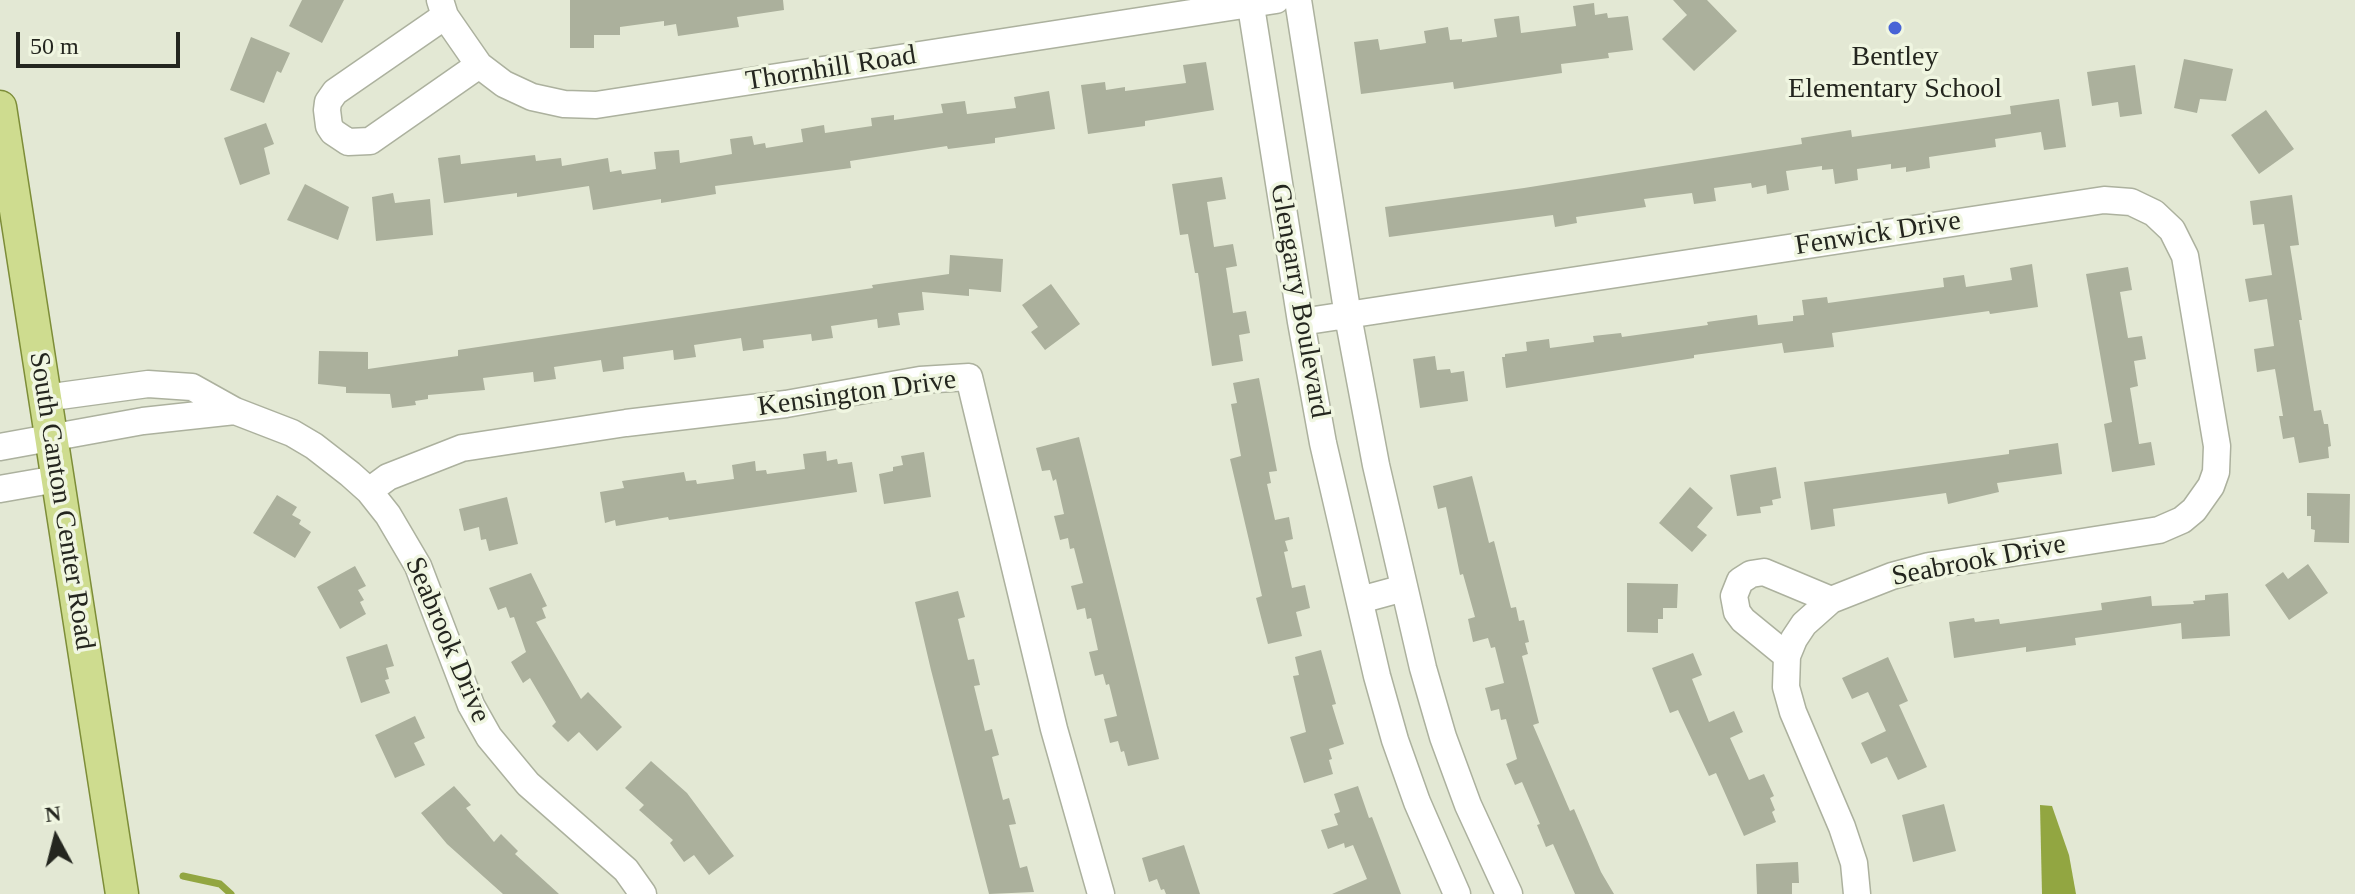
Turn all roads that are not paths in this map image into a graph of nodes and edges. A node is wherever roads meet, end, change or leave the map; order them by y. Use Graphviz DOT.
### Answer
graph roads {
  1 [pos="1298,0"];
  2 [pos="1259,1"];
  3 [pos="443,8"];
  4 [pos="479,65"];
  5 [pos="0,107"];
  6 [pos="1348,316"];
  7 [pos="1301,322"];
  8 [pos="45,398"];
  9 [pos="235,411"];
  10 [pos="51,437"];
  11 [pos="0,447"];
  12 [pos="57,479"];
  13 [pos="0,489"];
  14 [pos="369,491"];
  15 [pos="2204,499"];
  16 [pos="1404,588"];
  17 [pos="1360,600"];
  18 [pos="1831,600"];
  19 [pos="1787,656"];
  20 [pos="1491,859"];
  21 [pos="1454,886"];
  22 [pos="122,894"];
  23 [pos="643,894"];
  24 [pos="1101,894"];
  25 [pos="1509,894"];
  26 [pos="1857,894"];
  1 -- 6 [label="street, Glengarry Boulevard"];
  2 -- 4 [label="street, Thornhill Road"];
  2 -- 7 [label="street, Glengarry Boulevard"];
  3 -- 4 [label="street, Thornhill Road"];
  3 -- 4 [label="street"];
  5 -- 8 [label="main road, South Canton Center Road"];
  6 -- 7 [label="street, Fenwick Drive"];
  6 -- 15 [label="street, Fenwick Drive"];
  6 -- 16 [label="street, Glengarry Boulevard"];
  7 -- 17 [label="street, Glengarry Boulevard"];
  8 -- 9 [label="street, Seabrook Drive"];
  8 -- 10 [label="main road, South Canton Center Road"];
  9 -- 10 [label="street, Seabrook Drive"];
  9 -- 14 [label="street, Seabrook Drive"];
  10 -- 11 [label="street, Seabrook Drive"];
  10 -- 12 [label="main road, South Canton Center Road"];
  12 -- 13 [label="street"];
  12 -- 22 [label="main road, South Canton Center Road"];
  14 -- 23 [label="street, Seabrook Drive"];
  14 -- 24 [label="street, Kensington Drive"];
  15 -- 18 [label="street, Seabrook Drive"];
  16 -- 17 [label="street"];
  16 -- 20 [label="street, Glengarry Boulevard"];
  17 -- 21 [label="street, Glengarry Boulevard"];
  18 -- 19 [label="street, Seabrook Drive"];
  18 -- 19 [label="street"];
  19 -- 26 [label="street"];
  20 -- 21 [label="street, Glengarry Boulevard"];
  20 -- 25 [label="street, Glengarry Boulevard"];
}
